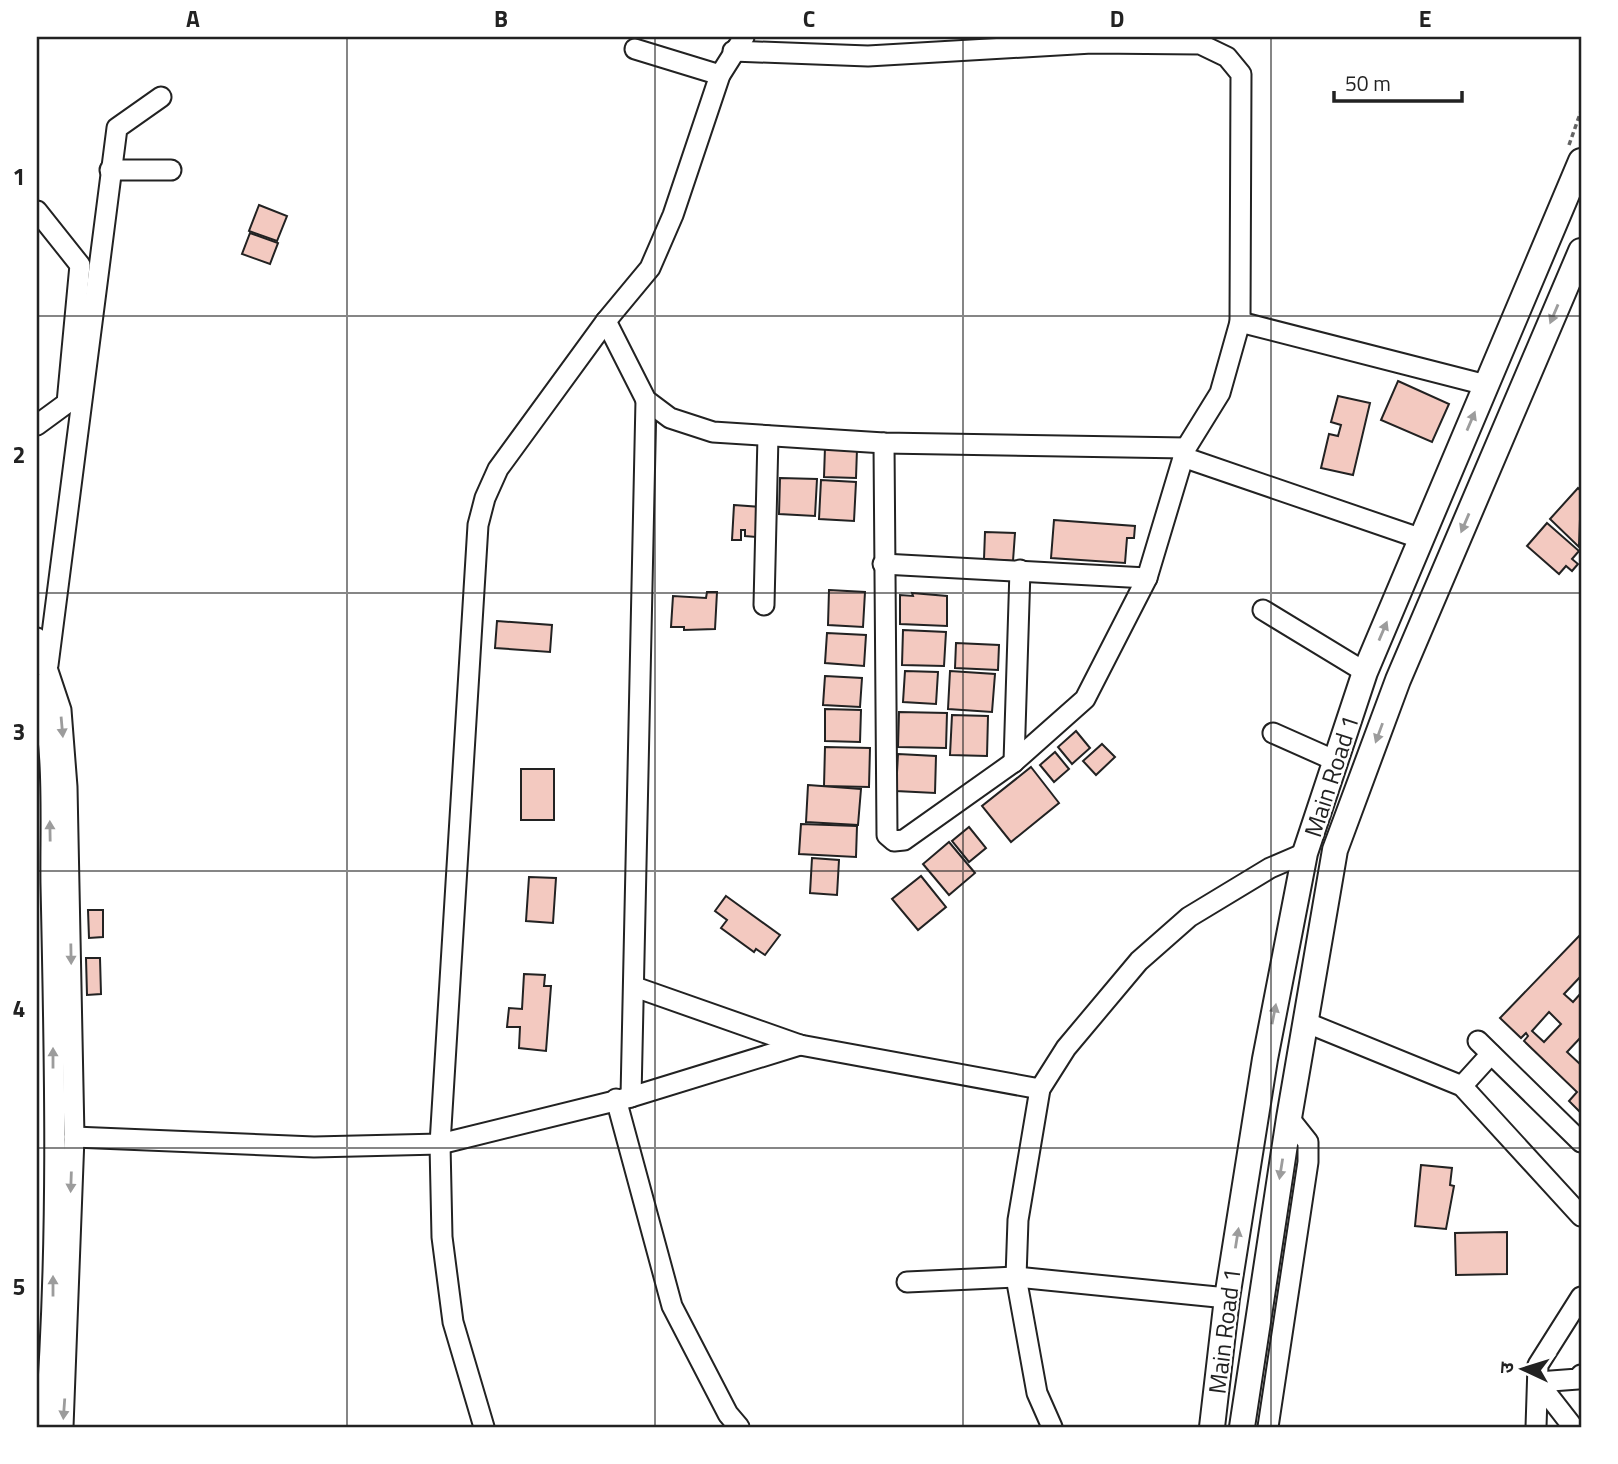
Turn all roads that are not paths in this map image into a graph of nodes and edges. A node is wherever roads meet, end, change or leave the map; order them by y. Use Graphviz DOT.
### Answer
graph roads {
  1 [pos="738,44"];
  2 [pos="635,49"];
  3 [pos="720,75"];
  4 [pos="161,97"];
  5 [pos="1581,161"];
  6 [pos="110,170"];
  7 [pos="171,170"];
  8 [pos="37,211"];
  9 [pos="1581,251"];
  10 [pos="606,321"];
  11 [pos="1240,322"];
  12 [pos="1486,385"];
  13 [pos="646,400"];
  14 [pos="37,425"];
  15 [pos="768,436"];
  16 [pos="884,443"];
  17 [pos="1185,453"];
  18 [pos="1422,539"];
  19 [pos="883,564"];
  20 [pos="1020,570"];
  21 [pos="1147,578"];
  22 [pos="764,605"];
  23 [pos="1263,610"];
  24 [pos="37,638"];
  25 [pos="1365,672"];
  26 [pos="42,685"];
  27 [pos="1273,733"];
  28 [pos="1336,761"];
  29 [pos="1014,762"];
  30 [pos="1305,853"];
  31 [pos="635,987"];
  32 [pos="1305,1022"];
  33 [pos="800,1045"];
  34 [pos="1462,1086"];
  35 [pos="1040,1089"];
  36 [pos="623,1098"];
  37 [pos="1289,1118"];
  38 [pos="74,1137"];
  39 [pos="1581,1142"];
  40 [pos="440,1144"];
  41 [pos="1581,1216"];
  42 [pos="1016,1277"];
  43 [pos="907,1282"];
  44 [pos="1227,1297"];
  45 [pos="1581,1297"];
  46 [pos="1581,1375"];
  47 [pos="1538,1382"];
  48 [pos="46,1427"];
  49 [pos="63,1427"];
  50 [pos="484,1427"];
  51 [pos="739,1427"];
  52 [pos="1052,1427"];
  53 [pos="1212,1427"];
  54 [pos="1242,1427"];
  55 [pos="1268,1427"];
  56 [pos="1536,1427"];
  57 [pos="1573,1427"];
  1 -- 3 [label="street"];
  1 -- 11 [label="street"];
  2 -- 3 [label="street"];
  3 -- 10 [label="street"];
  4 -- 6 [label="street"];
  5 -- 12 [label="main road, Main Road 1"];
  6 -- 7 [label="street"];
  6 -- 26 [label="street"];
  8 -- 14 [label="street"];
  9 -- 32 [label="main road, Main Road 1, one-way"];
  10 -- 13 [label="street"];
  10 -- 40 [label="street"];
  11 -- 12 [label="street"];
  11 -- 17 [label="street"];
  18 -- 12 [label="main road, Main Road 1, one-way"];
  13 -- 15 [label="street"];
  13 -- 31 [label="street"];
  15 -- 16 [label="street"];
  15 -- 22 [label="street"];
  16 -- 17 [label="street"];
  16 -- 19 [label="street"];
  17 -- 18 [label="street"];
  17 -- 21 [label="street"];
  25 -- 18 [label="main road, Main Road 1, one-way"];
  19 -- 20 [label="street"];
  19 -- 29 [label="street"];
  20 -- 21 [label="street"];
  20 -- 29 [label="street"];
  21 -- 29 [label="street"];
  23 -- 25 [label="street"];
  24 -- 26 [label="street"];
  25 -- 28 [label="main road, Main Road 1"];
  26 -- 38 [label="street, one-way"];
  48 -- 26 [label="street, one-way"];
  27 -- 28 [label="street"];
  28 -- 30 [label="main road, Main Road 1"];
  30 -- 35 [label="street"];
  44 -- 30 [label="main road, Main Road 1, one-way"];
  31 -- 33 [label="street"];
  31 -- 36 [label="street"];
  32 -- 34 [label="street"];
  32 -- 37 [label="main road, Main Road 1"];
  33 -- 35 [label="street"];
  33 -- 36 [label="street"];
  34 -- 39 [label="street"];
  34 -- 41 [label="street"];
  35 -- 42 [label="street"];
  36 -- 40 [label="street"];
  36 -- 51 [label="street"];
  37 -- 54 [label="main road, Main Road 1, one-way"];
  37 -- 55 [label="street"];
  38 -- 40 [label="street"];
  38 -- 49 [label="street, one-way"];
  40 -- 50 [label="street"];
  42 -- 43 [label="street"];
  42 -- 44 [label="street"];
  42 -- 52 [label="street"];
  44 -- 53 [label="main road, Main Road 1"];
  45 -- 47 [label="street"];
  46 -- 47 [label="street"];
  47 -- 56 [label="street"];
  47 -- 57 [label="street"];
}
